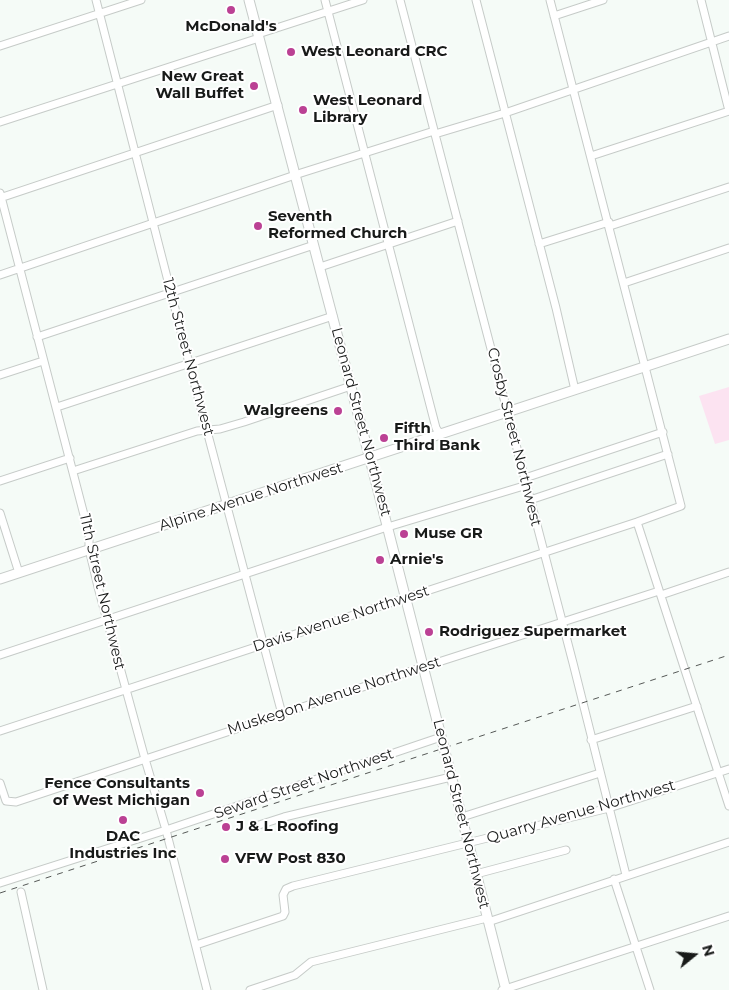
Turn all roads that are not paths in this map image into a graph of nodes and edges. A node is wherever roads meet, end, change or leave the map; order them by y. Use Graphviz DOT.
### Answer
graph roads {
  1 [pos="96,0"];
  2 [pos="142,0"];
  3 [pos="250,0"];
  4 [pos="325,0"];
  5 [pos="363,0"];
  6 [pos="400,0"];
  7 [pos="476,0"];
  8 [pos="550,0"];
  9 [pos="603,0"];
  10 [pos="701,0"];
  11 [pos="328,12"];
  12 [pos="99,14"];
  13 [pos="554,16"];
  14 [pos="259,36"];
  15 [pos="729,36"];
  16 [pos="712,41"];
  17 [pos="0,46"];
  18 [pos="116,85"];
  19 [pos="574,89"];
  20 [pos="278,105"];
  21 [pos="729,111"];
  22 [pos="505,113"];
  23 [pos="0,122"];
  24 [pos="435,133"];
  25 [pos="365,153"];
  26 [pos="135,154"];
  27 [pos="591,156"];
  28 [pos="296,176"];
  29 [pos="729,187"];
  30 [pos="0,196"];
  31 [pos="458,221"];
  32 [pos="153,224"];
  33 [pos="609,224"];
  34 [pos="389,244"];
  35 [pos="539,244"];
  36 [pos="314,245"];
  37 [pos="729,248"];
  38 [pos="320,267"];
  39 [pos="19,269"];
  40 [pos="0,275"];
  41 [pos="624,283"];
  42 [pos="171,292"];
  43 [pos="333,316"];
  44 [pos="37,337"];
  45 [pos="729,339"];
  46 [pos="44,361"];
  47 [pos="189,364"];
  48 [pos="646,366"];
  49 [pos="0,375"];
  50 [pos="351,386"];
  51 [pos="575,390"];
  52 [pos="57,407"];
  53 [pos="508,412"];
  54 [pos="207,431"];
  55 [pos="663,432"];
  56 [pos="440,434"];
  57 [pos="668,454"];
  58 [pos="370,457"];
  59 [pos="70,458"];
  60 [pos="73,471"];
  61 [pos="0,481"];
  62 [pos="526,481"];
  63 [pos="530,500"];
  64 [pos="226,504"];
  65 [pos="0,513"];
  66 [pos="637,522"];
  67 [pos="388,527"];
  68 [pos="89,549"];
  69 [pos="543,553"];
  70 [pos="729,572"];
  71 [pos="19,573"];
  72 [pos="245,574"];
  73 [pos="0,579"];
  74 [pos="660,593"];
  75 [pos="405,597"];
  76 [pos="107,619"];
  77 [pos="562,622"];
  78 [pos="262,645"];
  79 [pos="0,655"];
  80 [pos="423,667"];
  81 [pos="126,690"];
  82 [pos="697,706"];
  83 [pos="282,714"];
  84 [pos="0,731"];
  85 [pos="442,737"];
  86 [pos="592,740"];
  87 [pos="145,759"];
  88 [pos="729,769"];
  89 [pos="718,772"];
  90 [pos="600,773"];
  91 [pos="451,777"];
  92 [pos="0,783"];
  93 [pos="729,806"];
  94 [pos="609,808"];
  95 [pos="462,817"];
  96 [pos="259,825"];
  97 [pos="166,830"];
  98 [pos="729,842"];
  99 [pos="468,844"];
  100 [pos="566,850"];
  101 [pos="476,874"];
  102 [pos="626,875"];
  103 [pos="614,879"];
  104 [pos="0,882"];
  105 [pos="21,892"];
  106 [pos="729,916"];
  107 [pos="488,920"];
  108 [pos="196,945"];
  109 [pos="636,947"];
  110 [pos="43,990"];
  111 [pos="207,990"];
  112 [pos="250,990"];
  113 [pos="504,990"];
  114 [pos="650,990"];
  1 -- 12 [label="street, 12th Street Northwest"];
  2 -- 12 [label="street"];
  3 -- 14 [label="main road, Leonard Street Northwest"];
  4 -- 11 [label="street"];
  5 -- 11 [label="street"];
  6 -- 24 [label="street, Crosby Street Northwest"];
  7 -- 22 [label="street"];
  8 -- 13 [label="street"];
  9 -- 13 [label="street"];
  10 -- 16 [label="street"];
  11 -- 14 [label="street"];
  11 -- 25 [label="street"];
  12 -- 17 [label="street"];
  12 -- 18 [label="street, 12th Street Northwest"];
  13 -- 19 [label="street"];
  14 -- 18 [label="street"];
  14 -- 20 [label="main road, Leonard Street Northwest"];
  15 -- 16 [label="street"];
  16 -- 19 [label="street"];
  16 -- 21 [label="street"];
  18 -- 23 [label="street"];
  18 -- 26 [label="street, 12th Street Northwest"];
  19 -- 22 [label="street"];
  19 -- 27 [label="street"];
  20 -- 26 [label="street"];
  20 -- 28 [label="main road, Leonard Street Northwest"];
  21 -- 27 [label="street"];
  22 -- 24 [label="street"];
  22 -- 35 [label="street"];
  24 -- 25 [label="street"];
  24 -- 31 [label="street, Crosby Street Northwest"];
  25 -- 28 [label="street"];
  25 -- 34 [label="street"];
  26 -- 30 [label="street"];
  26 -- 32 [label="street, 12th Street Northwest"];
  27 -- 33 [label="street"];
  28 -- 32 [label="street"];
  28 -- 36 [label="main road, Leonard Street Northwest"];
  29 -- 33 [label="street"];
  30 -- 39 [label="street, 11th Street Northwest"];
  31 -- 34 [label="street"];
  31 -- 53 [label="street, Crosby Street Northwest"];
  32 -- 39 [label="street"];
  32 -- 42 [label="street, 12th Street Northwest"];
  33 -- 35 [label="street"];
  33 -- 41 [label="street"];
  34 -- 38 [label="street"];
  34 -- 56 [label="street"];
  35 -- 51 [label="street"];
  36 -- 38 [label="main road, Leonard Street Northwest"];
  36 -- 42 [label="street"];
  37 -- 41 [label="street"];
  38 -- 43 [label="main road, Leonard Street Northwest"];
  39 -- 40 [label="street"];
  39 -- 44 [label="street, 11th Street Northwest"];
  41 -- 48 [label="street"];
  42 -- 44 [label="street"];
  42 -- 47 [label="street, 12th Street Northwest"];
  43 -- 47 [label="street"];
  43 -- 50 [label="main road, Leonard Street Northwest"];
  44 -- 46 [label="street, 11th Street Northwest"];
  45 -- 48 [label="main road, Alpine Avenue Northwest"];
  46 -- 49 [label="street"];
  46 -- 52 [label="street, 11th Street Northwest"];
  47 -- 52 [label="street"];
  47 -- 54 [label="street, 12th Street Northwest"];
  48 -- 51 [label="main road, Alpine Avenue Northwest"];
  48 -- 55 [label="street"];
  50 -- 54 [label="street"];
  50 -- 58 [label="main road, Leonard Street Northwest"];
  51 -- 53 [label="main road, Alpine Avenue Northwest"];
  52 -- 59 [label="street, 11th Street Northwest"];
  53 -- 56 [label="main road, Alpine Avenue Northwest"];
  53 -- 62 [label="street, Crosby Street Northwest"];
  54 -- 60 [label="street"];
  54 -- 64 [label="street, 12th Street Northwest"];
  55 -- 57 [label="street"];
  55 -- 62 [label="street"];
  56 -- 58 [label="main road, Alpine Avenue Northwest"];
  57 -- 63 [label="street"];
  57 -- 66 [label="street, Davis Avenue Northwest"];
  58 -- 64 [label="main road, Alpine Avenue Northwest"];
  58 -- 67 [label="main road, Leonard Street Northwest"];
  59 -- 60 [label="street, 11th Street Northwest"];
  59 -- 61 [label="street"];
  60 -- 68 [label="street, 11th Street Northwest"];
  62 -- 63 [label="street, Crosby Street Northwest"];
  62 -- 67 [label="street"];
  63 -- 69 [label="street, Crosby Street Northwest"];
  64 -- 68 [label="main road, Alpine Avenue Northwest"];
  64 -- 72 [label="street, 12th Street Northwest"];
  65 -- 71 [label="street"];
  66 -- 69 [label="street, Davis Avenue Northwest"];
  66 -- 74 [label="street"];
  67 -- 72 [label="street"];
  67 -- 75 [label="main road, Leonard Street Northwest"];
  68 -- 71 [label="main road, Alpine Avenue Northwest"];
  68 -- 76 [label="street, 11th Street Northwest"];
  69 -- 75 [label="street, Davis Avenue Northwest"];
  69 -- 77 [label="street, Crosby Street Northwest"];
  70 -- 74 [label="street, Muskegon Avenue Northwest"];
  71 -- 73 [label="main road, Alpine Avenue Northwest"];
  72 -- 76 [label="street"];
  72 -- 78 [label="street, 12th Street Northwest"];
  74 -- 77 [label="street, Muskegon Avenue Northwest"];
  74 -- 82 [label="street"];
  75 -- 78 [label="street, Davis Avenue Northwest"];
  75 -- 80 [label="main road, Leonard Street Northwest"];
  76 -- 79 [label="street"];
  76 -- 81 [label="street, 11th Street Northwest"];
  77 -- 80 [label="street, Muskegon Avenue Northwest"];
  77 -- 86 [label="street, Crosby Street Northwest"];
  78 -- 81 [label="street, Davis Avenue Northwest"];
  78 -- 83 [label="street, 12th Street Northwest"];
  80 -- 83 [label="street, Muskegon Avenue Northwest"];
  80 -- 85 [label="main road, Leonard Street Northwest"];
  81 -- 84 [label="street, Davis Avenue Northwest"];
  81 -- 87 [label="street, 11th Street Northwest"];
  82 -- 86 [label="street"];
  82 -- 89 [label="street"];
  83 -- 87 [label="street, Muskegon Avenue Northwest"];
  85 -- 91 [label="main road, Leonard Street Northwest"];
  85 -- 97 [label="street, Seward Street Northwest"];
  86 -- 90 [label="street, Crosby Street Northwest"];
  87 -- 92 [label="street, Muskegon Avenue Northwest"];
  87 -- 97 [label="street, 11th Street Northwest"];
  88 -- 89 [label="street, Quarry Avenue Northwest"];
  89 -- 93 [label="street"];
  89 -- 94 [label="street, Quarry Avenue Northwest"];
  90 -- 94 [label="street, Crosby Street Northwest"];
  90 -- 95 [label="street"];
  91 -- 95 [label="main road, Leonard Street Northwest"];
  91 -- 96 [label="street"];
  94 -- 99 [label="street, Quarry Avenue Northwest"];
  94 -- 102 [label="street, Crosby Street Northwest"];
  95 -- 99 [label="main road, Leonard Street Northwest"];
  97 -- 104 [label="street, Seward Street Northwest"];
  97 -- 108 [label="street, 11th Street Northwest"];
  98 -- 102 [label="street"];
  99 -- 101 [label="main road, Leonard Street Northwest"];
  99 -- 108 [label="street, Quarry Avenue Northwest"];
  100 -- 101 [label="street"];
  101 -- 107 [label="main road, Leonard Street Northwest"];
  102 -- 103 [label="street"];
  103 -- 107 [label="street"];
  103 -- 109 [label="street"];
  105 -- 110 [label="street"];
  106 -- 109 [label="street"];
  107 -- 112 [label="street"];
  107 -- 113 [label="main road, Leonard Street Northwest"];
  108 -- 111 [label="street, 11th Street Northwest"];
  109 -- 113 [label="street"];
  109 -- 114 [label="street"];
}
